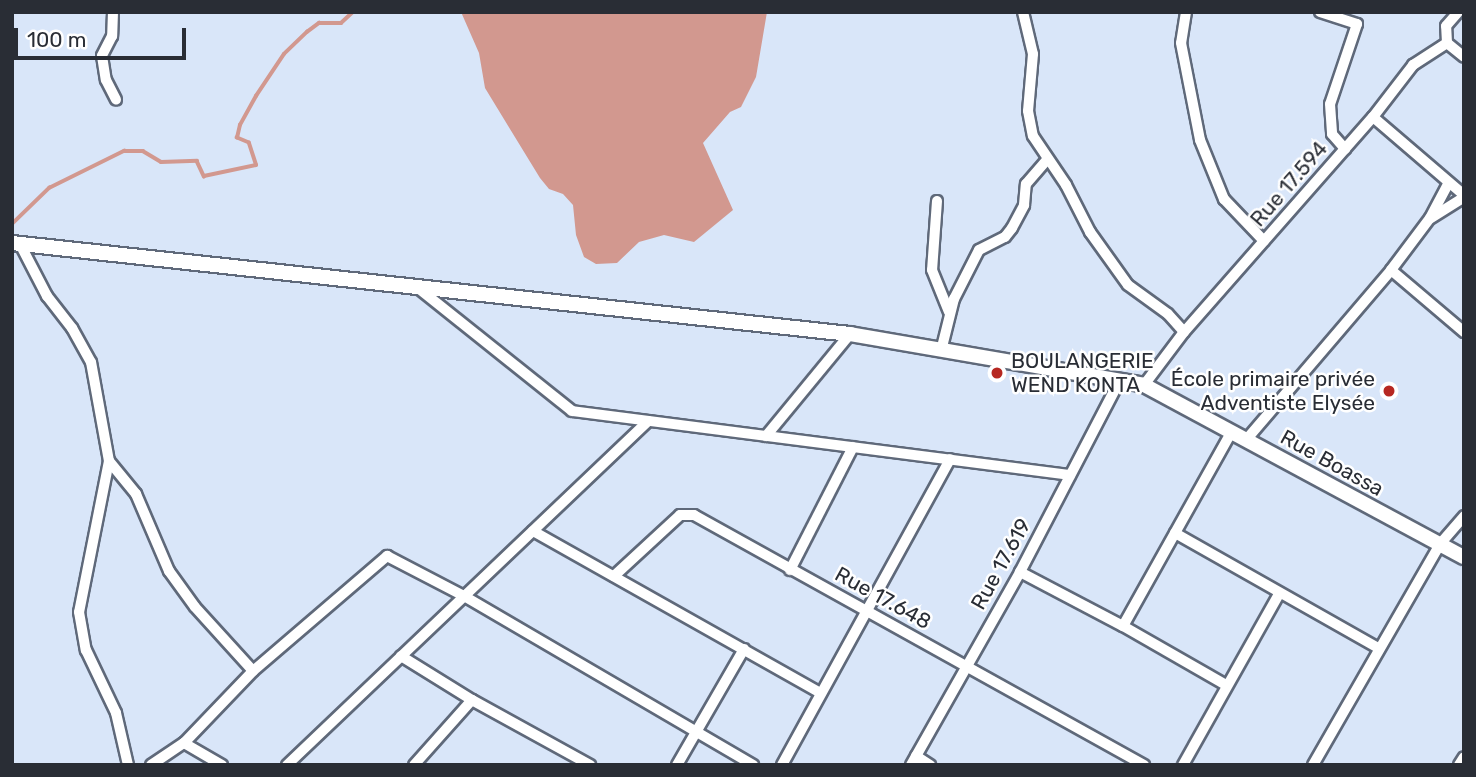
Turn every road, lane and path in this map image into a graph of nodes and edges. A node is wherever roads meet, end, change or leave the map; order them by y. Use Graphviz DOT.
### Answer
graph roads {
  1 [pos="113,12"];
  2 [pos="1023,12"];
  3 [pos="1186,12"];
  4 [pos="1320,12"];
  5 [pos="1458,12"];
  6 [pos="1447,43"];
  7 [pos="1464,57"];
  8 [pos="116,100"];
  9 [pos="1373,117"];
  10 [pos="1345,149"];
  11 [pos="1048,159"];
  12 [pos="1449,183"];
  13 [pos="1464,196"];
  14 [pos="937,201"];
  15 [pos="1430,218"];
  16 [pos="1264,241"];
  17 [pos="16,244"];
  18 [pos="1391,270"];
  19 [pos="417,288"];
  20 [pos="949,312"];
  21 [pos="1462,328"];
  22 [pos="1184,332"];
  23 [pos="850,334"];
  24 [pos="941,351"];
  25 [pos="1121,380"];
  26 [pos="1144,385"];
  27 [pos="648,421"];
  28 [pos="1231,431"];
  29 [pos="766,436"];
  30 [pos="1246,440"];
  31 [pos="853,447"];
  32 [pos="950,460"];
  33 [pos="109,461"];
  34 [pos="1070,475"];
  35 [pos="1464,516"];
  36 [pos="533,531"];
  37 [pos="1175,533"];
  38 [pos="1440,544"];
  39 [pos="1464,557"];
  40 [pos="790,570"];
  41 [pos="1020,572"];
  42 [pos="614,576"];
  43 [pos="1279,594"];
  44 [pos="464,596"];
  45 [pos="866,611"];
  46 [pos="1123,626"];
  47 [pos="1378,648"];
  48 [pos="744,649"];
  49 [pos="401,656"];
  50 [pos="966,665"];
  51 [pos="253,671"];
  52 [pos="1226,685"];
  53 [pos="821,692"];
  54 [pos="472,700"];
  55 [pos="697,731"];
  56 [pos="184,743"];
  57 [pos="1464,757"];
  58 [pos="913,760"];
  59 [pos="128,765"];
  60 [pos="151,765"];
  61 [pos="222,765"];
  62 [pos="287,765"];
  63 [pos="414,765"];
  64 [pos="590,765"];
  65 [pos="677,765"];
  66 [pos="753,765"];
  67 [pos="782,765"];
  68 [pos="930,765"];
  69 [pos="1144,765"];
  70 [pos="1184,765"];
  71 [pos="1313,765"];
  72 [pos="1459,765"];
  1 -- 8 [label="street"];
  2 -- 11 [label="street"];
  3 -- 16 [label="street"];
  4 -- 10 [label="street"];
  5 -- 6 [label="street"];
  6 -- 7 [label="street"];
  6 -- 9 [label="street, Rue 17.594"];
  9 -- 10 [label="street, Rue 17.594"];
  9 -- 12 [label="street"];
  10 -- 16 [label="street, Rue 17.594"];
  11 -- 20 [label="street"];
  11 -- 22 [label="street"];
  12 -- 13 [label="street"];
  12 -- 15 [label="street"];
  13 -- 15 [label="street"];
  14 -- 20 [label="street"];
  15 -- 18 [label="street"];
  16 -- 22 [label="street, Rue 17.594"];
  17 -- 19 [label="street, Rue Boassa"];
  17 -- 33 [label="street"];
  18 -- 21 [label="street"];
  18 -- 30 [label="street"];
  19 -- 23 [label="street, Rue Boassa"];
  19 -- 27 [label="street"];
  20 -- 24 [label="street"];
  22 -- 26 [label="street, Rue 17.594"];
  23 -- 24 [label="street, Rue Boassa"];
  23 -- 29 [label="street"];
  24 -- 25 [label="street, Rue Boassa"];
  25 -- 26 [label="street, Rue Boassa"];
  25 -- 34 [label="street, Rue 17.619"];
  26 -- 28 [label="street, Rue Boassa"];
  27 -- 29 [label="street"];
  27 -- 36 [label="street"];
  28 -- 30 [label="street, Rue Boassa"];
  28 -- 37 [label="street"];
  29 -- 31 [label="street"];
  30 -- 38 [label="street, Rue Boassa"];
  31 -- 32 [label="street"];
  31 -- 40 [label="street"];
  32 -- 34 [label="street"];
  32 -- 45 [label="street"];
  33 -- 51 [label="street"];
  33 -- 59 [label="street"];
  34 -- 41 [label="street, Rue 17.619"];
  35 -- 38 [label="street"];
  36 -- 42 [label="street"];
  36 -- 44 [label="street"];
  37 -- 43 [label="street"];
  37 -- 46 [label="street"];
  38 -- 39 [label="street, Rue Boassa"];
  38 -- 47 [label="street"];
  40 -- 42 [label="street, Rue 17.648"];
  40 -- 45 [label="street, Rue 17.648"];
  41 -- 46 [label="street"];
  41 -- 50 [label="street, Rue 17.619"];
  42 -- 48 [label="street"];
  43 -- 47 [label="street"];
  43 -- 52 [label="street"];
  44 -- 49 [label="street"];
  44 -- 51 [label="street"];
  44 -- 55 [label="street"];
  45 -- 50 [label="street, Rue 17.648"];
  45 -- 53 [label="street"];
  46 -- 52 [label="street"];
  47 -- 71 [label="street"];
  48 -- 53 [label="street"];
  48 -- 55 [label="street"];
  49 -- 54 [label="street"];
  49 -- 62 [label="street"];
  50 -- 58 [label="street, Rue 17.619"];
  50 -- 69 [label="street, Rue 17.648"];
  51 -- 56 [label="street"];
  52 -- 70 [label="street"];
  53 -- 67 [label="street"];
  54 -- 63 [label="street"];
  54 -- 64 [label="street"];
  55 -- 65 [label="street"];
  55 -- 66 [label="street"];
  56 -- 60 [label="street"];
  56 -- 61 [label="street"];
  57 -- 72 [label="street"];
  58 -- 68 [label="street"];
}
